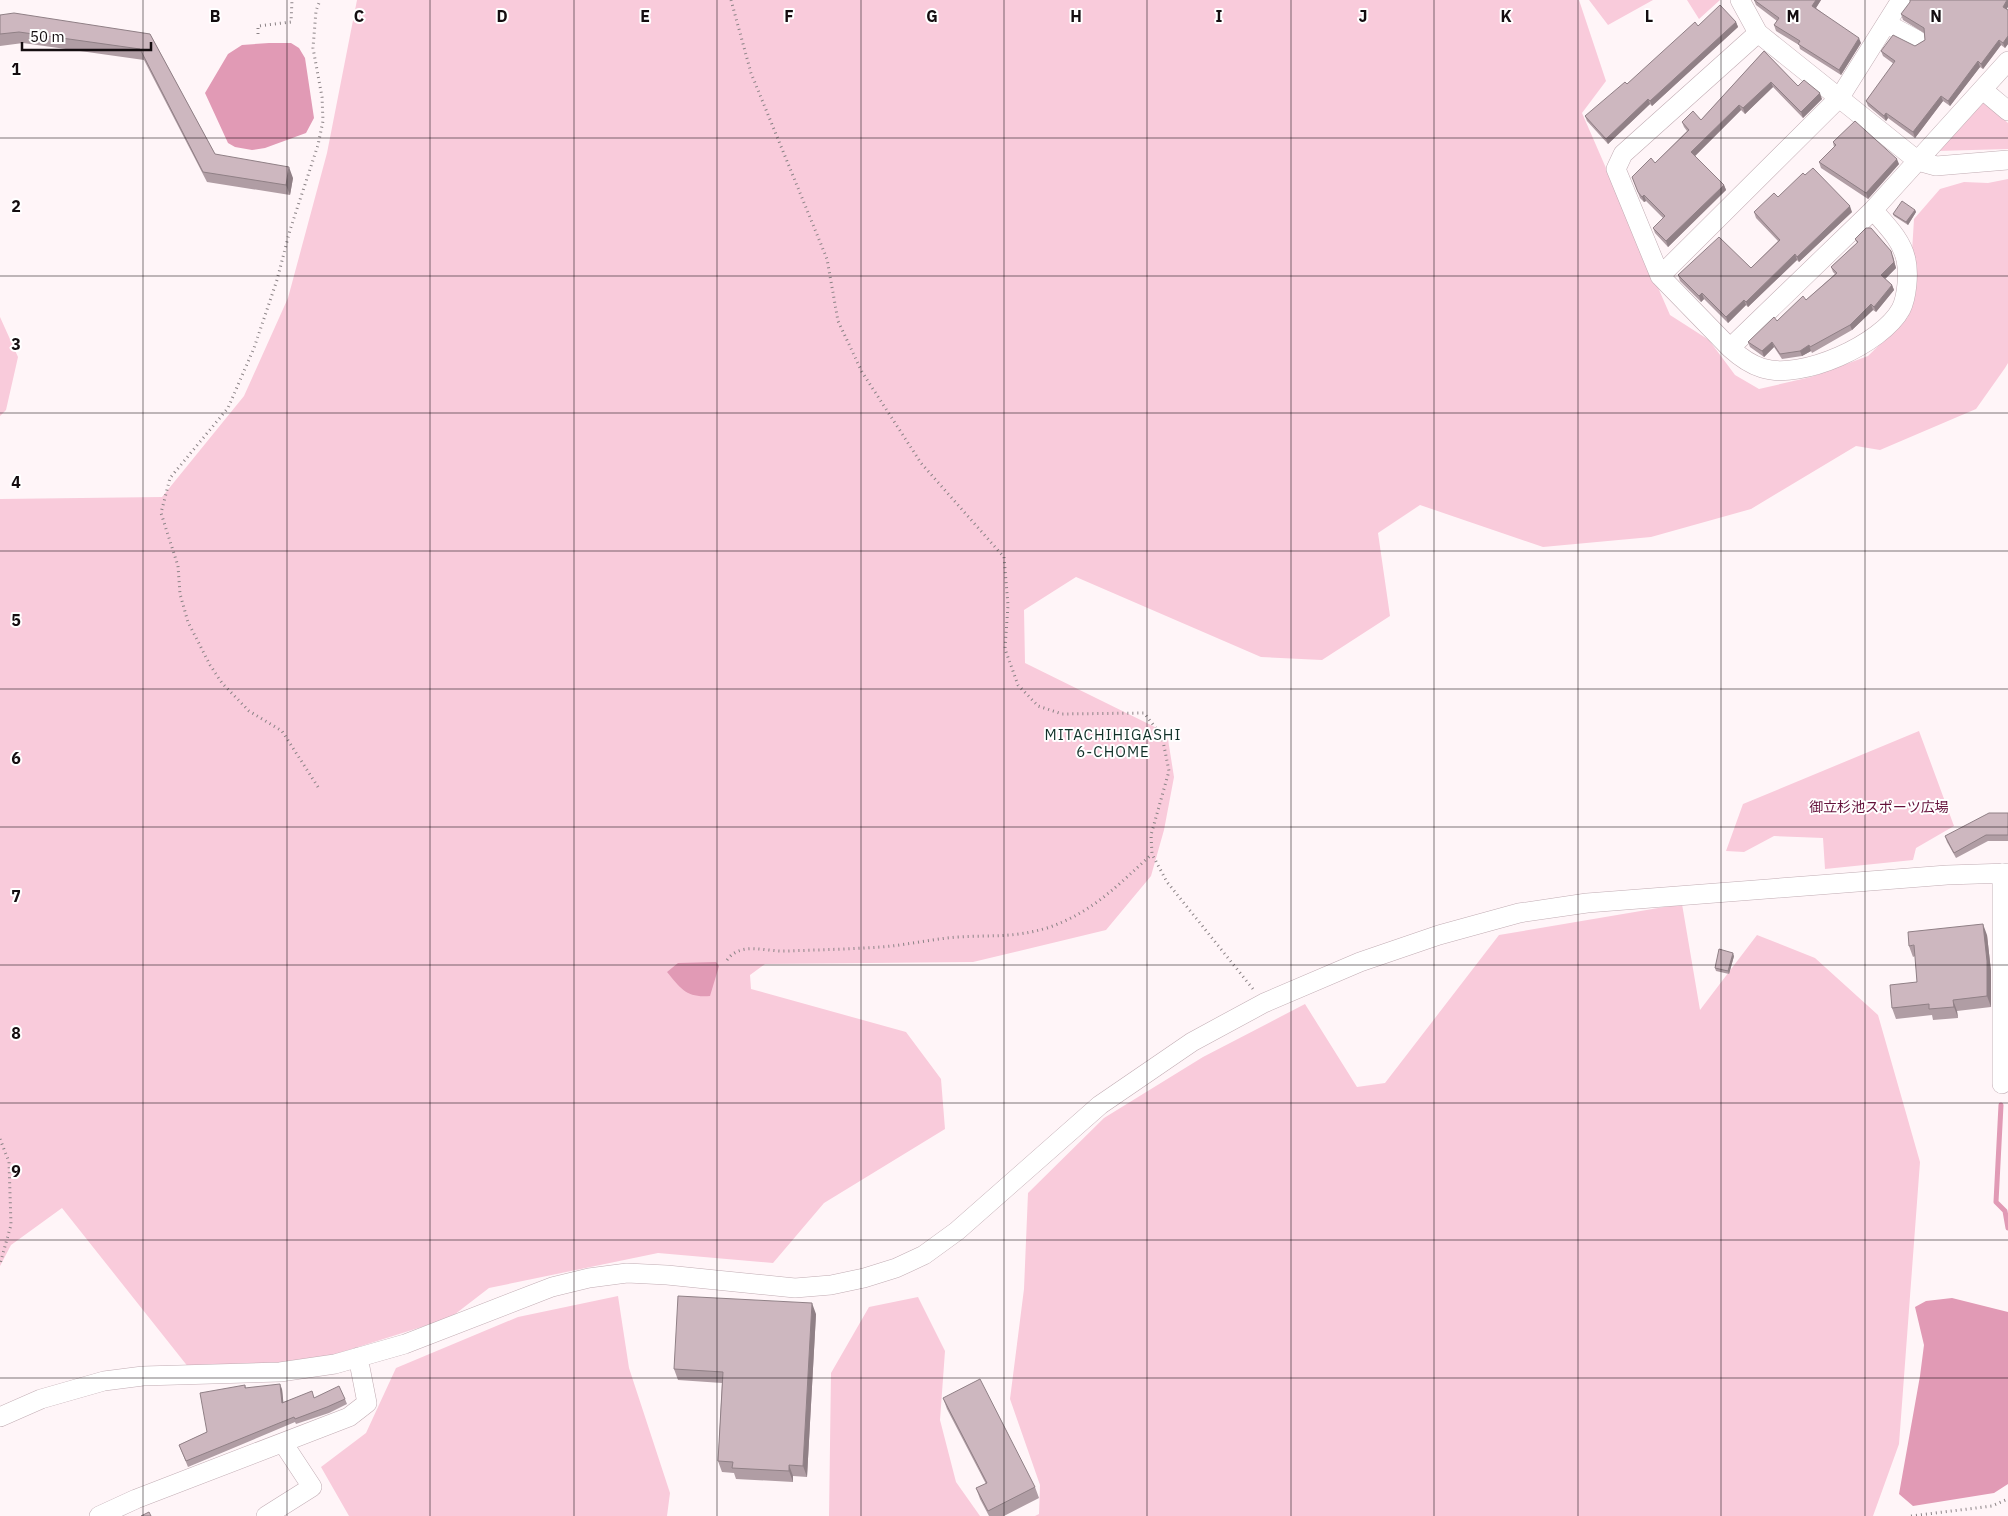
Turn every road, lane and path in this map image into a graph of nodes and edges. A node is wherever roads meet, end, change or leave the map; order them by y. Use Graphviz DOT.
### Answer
graph roads {
  1 [pos="292,0"];
  2 [pos="320,0"];
  3 [pos="731,0"];
  4 [pos="1740,0"];
  5 [pos="1901,0"];
  6 [pos="1887,24"];
  7 [pos="1758,32"];
  8 [pos="258,34"];
  9 [pos="1917,40"];
  10 [pos="2008,62"];
  11 [pos="1984,90"];
  12 [pos="1840,97"];
  13 [pos="2008,111"];
  14 [pos="2008,160"];
  15 [pos="1918,161"];
  16 [pos="1873,210"];
  17 [pos="1660,276"];
  18 [pos="1730,348"];
  19 [pos="318,787"];
  20 [pos="1152,854"];
  21 [pos="2005,873"];
  22 [pos="726,960"];
  23 [pos="1264,1002"];
  24 [pos="2002,1084"];
  25 [pos="0,1139"];
  26 [pos="0,1264"];
  27 [pos="358,1357"];
  28 [pos="0,1417"];
  29 [pos="283,1443"];
  30 [pos="2008,1499"];
  31 [pos="99,1516"];
  32 [pos="266,1516"];
  33 [pos="1911,1516"];
  1 -- 8 [label="path"];
  2 -- 19 [label="path"];
  3 -- 20 [label="path"];
  4 -- 7 [label="street"];
  5 -- 6 [label="street"];
  6 -- 9 [label="street"];
  6 -- 12 [label="street"];
  7 -- 12 [label="street"];
  7 -- 17 [label="street"];
  10 -- 11 [label="street"];
  11 -- 13 [label="street"];
  11 -- 15 [label="street"];
  12 -- 15 [label="street"];
  12 -- 17 [label="street"];
  14 -- 15 [label="street"];
  15 -- 16 [label="street"];
  16 -- 18 [label="street"];
  16 -- 18 [label="street"];
  17 -- 18 [label="street"];
  20 -- 22 [label="path"];
  20 -- 23 [label="path"];
  21 -- 23 [label="street"];
  21 -- 24 [label="street"];
  23 -- 27 [label="street"];
  25 -- 26 [label="path"];
  27 -- 28 [label="street"];
  27 -- 29 [label="street"];
  29 -- 31 [label="street"];
  29 -- 32 [label="street"];
  30 -- 33 [label="path"];
}
